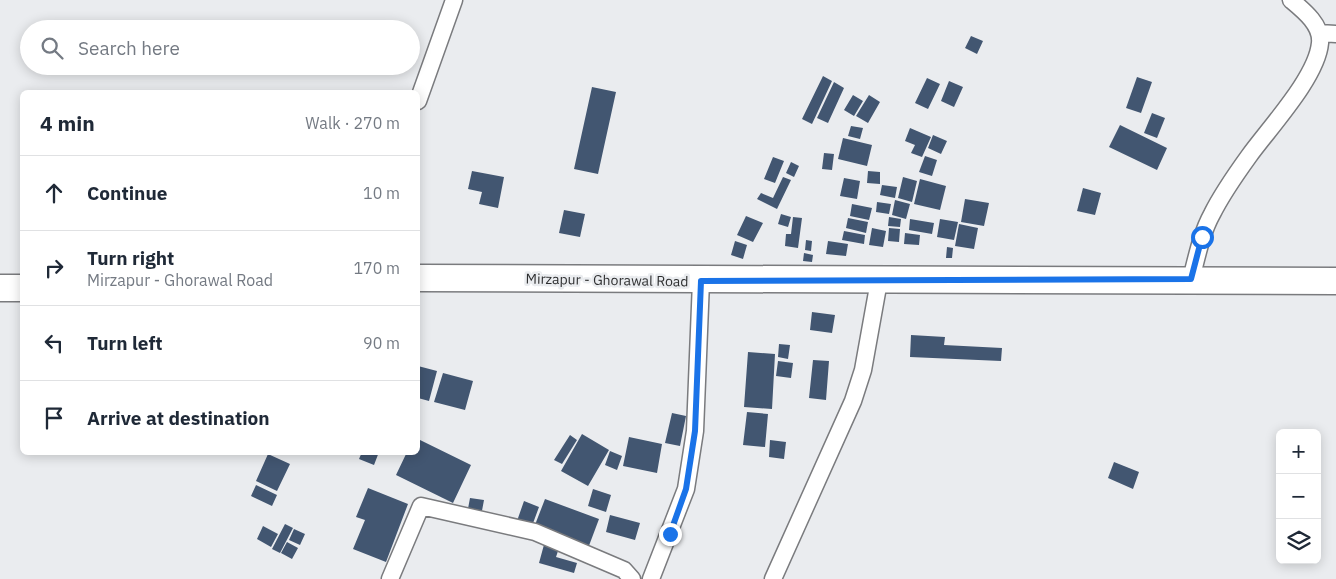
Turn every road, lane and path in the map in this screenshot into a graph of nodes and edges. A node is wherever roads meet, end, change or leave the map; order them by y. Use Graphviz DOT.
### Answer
graph roads {
  1 [pos="454,0"];
  2 [pos="1291,0"];
  3 [pos="1319,33"];
  4 [pos="1336,34"];
  5 [pos="420,95"];
  6 [pos="420,278"];
  7 [pos="1191,279"];
  8 [pos="701,281"];
  9 [pos="879,281"];
  10 [pos="1336,281"];
  11 [pos="0,288"];
  12 [pos="20,288"];
  13 [pos="390,579"];
  14 [pos="632,579"];
  15 [pos="651,579"];
  16 [pos="773,579"];
  1 -- 5 [label="street"];
  2 -- 3 [label="street"];
  3 -- 4 [label="street"];
  3 -- 7 [label="street"];
  6 -- 8 [label="main road, Mirzapur - Ghorawal Road"];
  7 -- 9 [label="main road, Mirzapur - Ghorawal Road"];
  7 -- 10 [label="main road, Mirzapur - Ghorawal Road"];
  8 -- 9 [label="main road, Mirzapur - Ghorawal Road"];
  8 -- 15 [label="street"];
  9 -- 16 [label="street"];
  11 -- 12 [label="main road"];
  13 -- 14 [label="street"];
}
